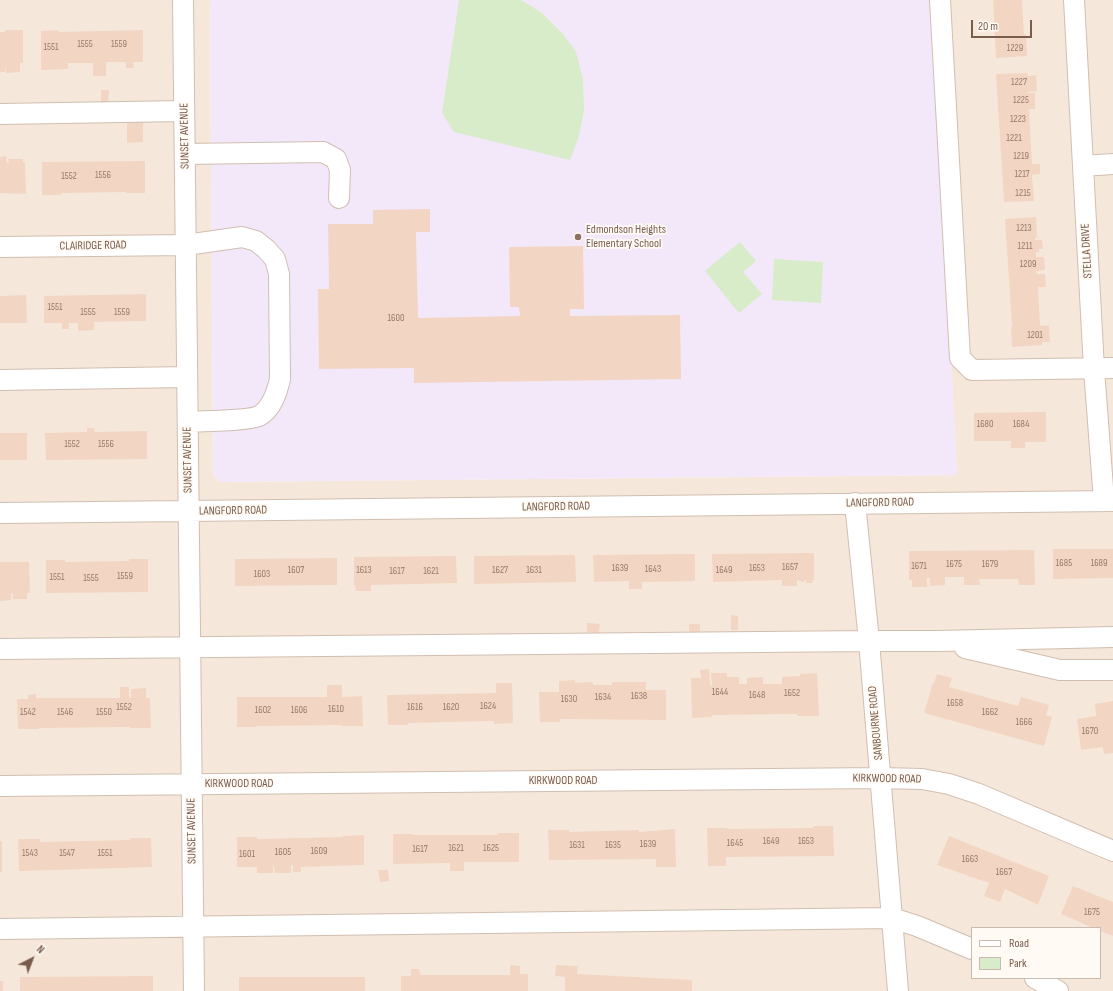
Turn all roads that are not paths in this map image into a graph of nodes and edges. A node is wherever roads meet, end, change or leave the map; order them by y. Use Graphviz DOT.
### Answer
graph roads {
  1 [pos="183,0"];
  2 [pos="940,0"];
  3 [pos="1074,0"];
  4 [pos="184,111"];
  5 [pos="0,114"];
  6 [pos="185,154"];
  7 [pos="1113,164"];
  8 [pos="1083,166"];
  9 [pos="339,198"];
  10 [pos="186,244"];
  11 [pos="0,247"];
  12 [pos="1103,369"];
  13 [pos="187,378"];
  14 [pos="0,380"];
  15 [pos="188,422"];
  16 [pos="1108,501"];
  17 [pos="855,503"];
  18 [pos="189,511"];
  19 [pos="0,513"];
  20 [pos="1113,637"];
  21 [pos="869,640"];
  22 [pos="938,641"];
  23 [pos="190,648"];
  24 [pos="0,649"];
  25 [pos="1113,670"];
  26 [pos="881,778"];
  27 [pos="192,784"];
  28 [pos="0,786"];
  29 [pos="1113,851"];
  30 [pos="892,918"];
  31 [pos="193,926"];
  32 [pos="0,929"];
  33 [pos="971,949"];
  34 [pos="1037,979"];
  35 [pos="194,991"];
  36 [pos="898,991"];
  37 [pos="1058,991"];
  1 -- 4 [label="street, SUNSET AVENUE"];
  2 -- 12 [label="street"];
  3 -- 8 [label="street, STELLA DRIVE"];
  4 -- 5 [label="street"];
  4 -- 6 [label="street, SUNSET AVENUE"];
  6 -- 9 [label="street"];
  6 -- 10 [label="street, SUNSET AVENUE"];
  7 -- 8 [label="street"];
  8 -- 12 [label="street, STELLA DRIVE"];
  10 -- 11 [label="street, CLAIRIDGE ROAD"];
  10 -- 13 [label="street, SUNSET AVENUE"];
  10 -- 15 [label="street, CLAIRIDGE ROAD"];
  12 -- 16 [label="street, STELLA DRIVE"];
  13 -- 14 [label="street"];
  13 -- 15 [label="street, SUNSET AVENUE"];
  15 -- 18 [label="street, SUNSET AVENUE"];
  16 -- 17 [label="street, LANGFORD ROAD"];
  17 -- 18 [label="street, LANGFORD ROAD"];
  17 -- 21 [label="street, SANBOURNE ROAD"];
  18 -- 19 [label="street, LANGFORD ROAD"];
  18 -- 23 [label="street, SUNSET AVENUE"];
  20 -- 22 [label="street"];
  21 -- 22 [label="street"];
  21 -- 23 [label="street"];
  21 -- 26 [label="street, SANBOURNE ROAD"];
  22 -- 25 [label="street"];
  23 -- 24 [label="street"];
  23 -- 27 [label="street, SUNSET AVENUE"];
  26 -- 27 [label="street, KIRKWOOD ROAD"];
  26 -- 29 [label="street, KIRKWOOD ROAD"];
  26 -- 30 [label="street, SANBOURNE ROAD"];
  27 -- 28 [label="street, KIRKWOOD ROAD"];
  27 -- 31 [label="street, SUNSET AVENUE"];
  30 -- 31 [label="street"];
  30 -- 33 [label="street"];
  30 -- 36 [label="street, SANBOURNE ROAD"];
  31 -- 32 [label="street"];
  31 -- 35 [label="street, SUNSET AVENUE"];
  34 -- 37 [label="street"];
}
